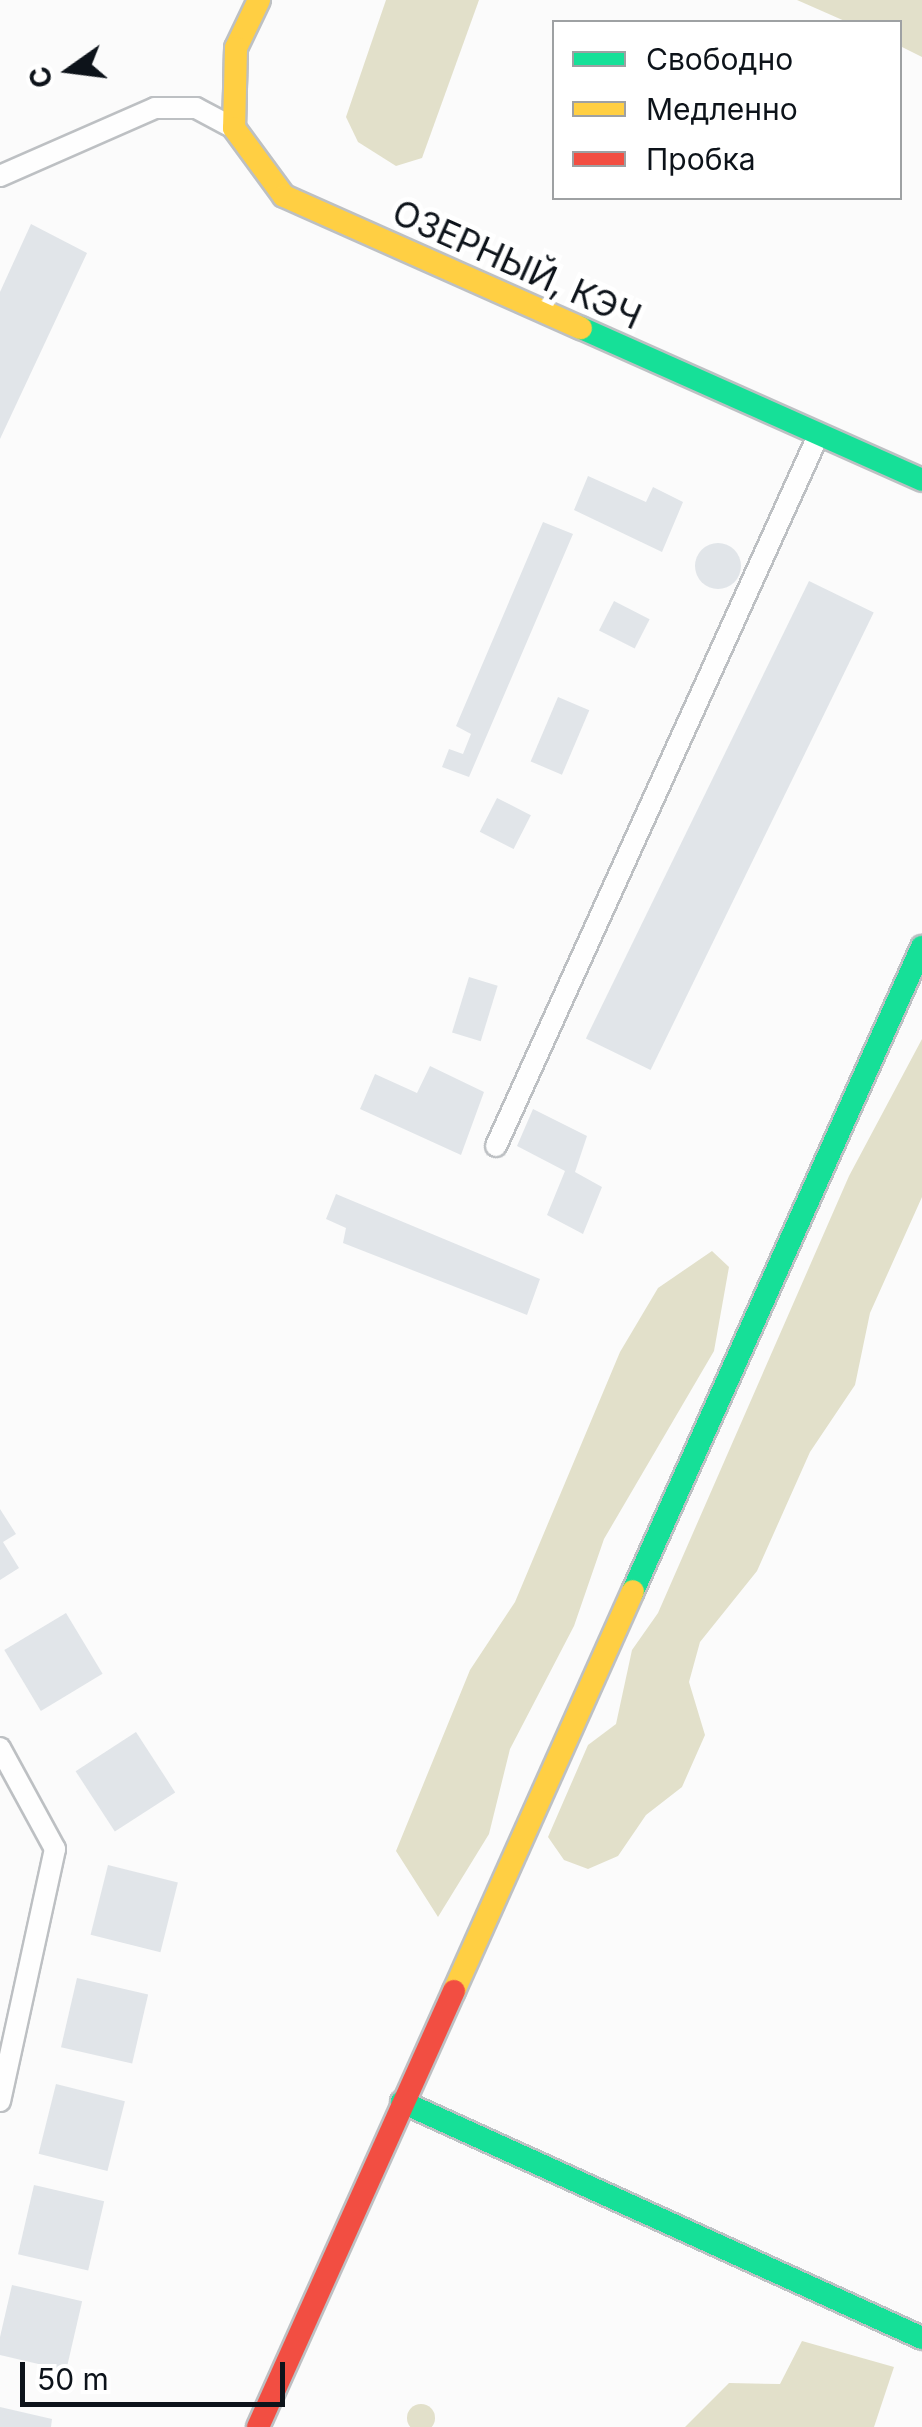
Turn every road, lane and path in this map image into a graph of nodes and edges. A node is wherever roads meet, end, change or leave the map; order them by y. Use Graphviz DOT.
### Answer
graph roads {
  1 [pos="259,0"];
  2 [pos="234,128"];
  3 [pos="3,180"];
  4 [pos="817,436"];
  5 [pos="922,480"];
  6 [pos="922,947"];
  7 [pos="496,1146"];
  8 [pos="0,1748"];
  9 [pos="0,2101"];
  10 [pos="402,2102"];
  11 [pos="922,2338"];
  12 [pos="258,2427"];
  1 -- 2 [label="street"];
  2 -- 3 [label="lane"];
  2 -- 4 [label="street, ОЗЕРНЫЙ, КЭЧ"];
  4 -- 5 [label="street, ОЗЕРНЫЙ, КЭЧ"];
  4 -- 7 [label="lane"];
  6 -- 10 [label="street"];
  8 -- 9 [label="lane"];
  10 -- 11 [label="street"];
  10 -- 12 [label="street"];
}
